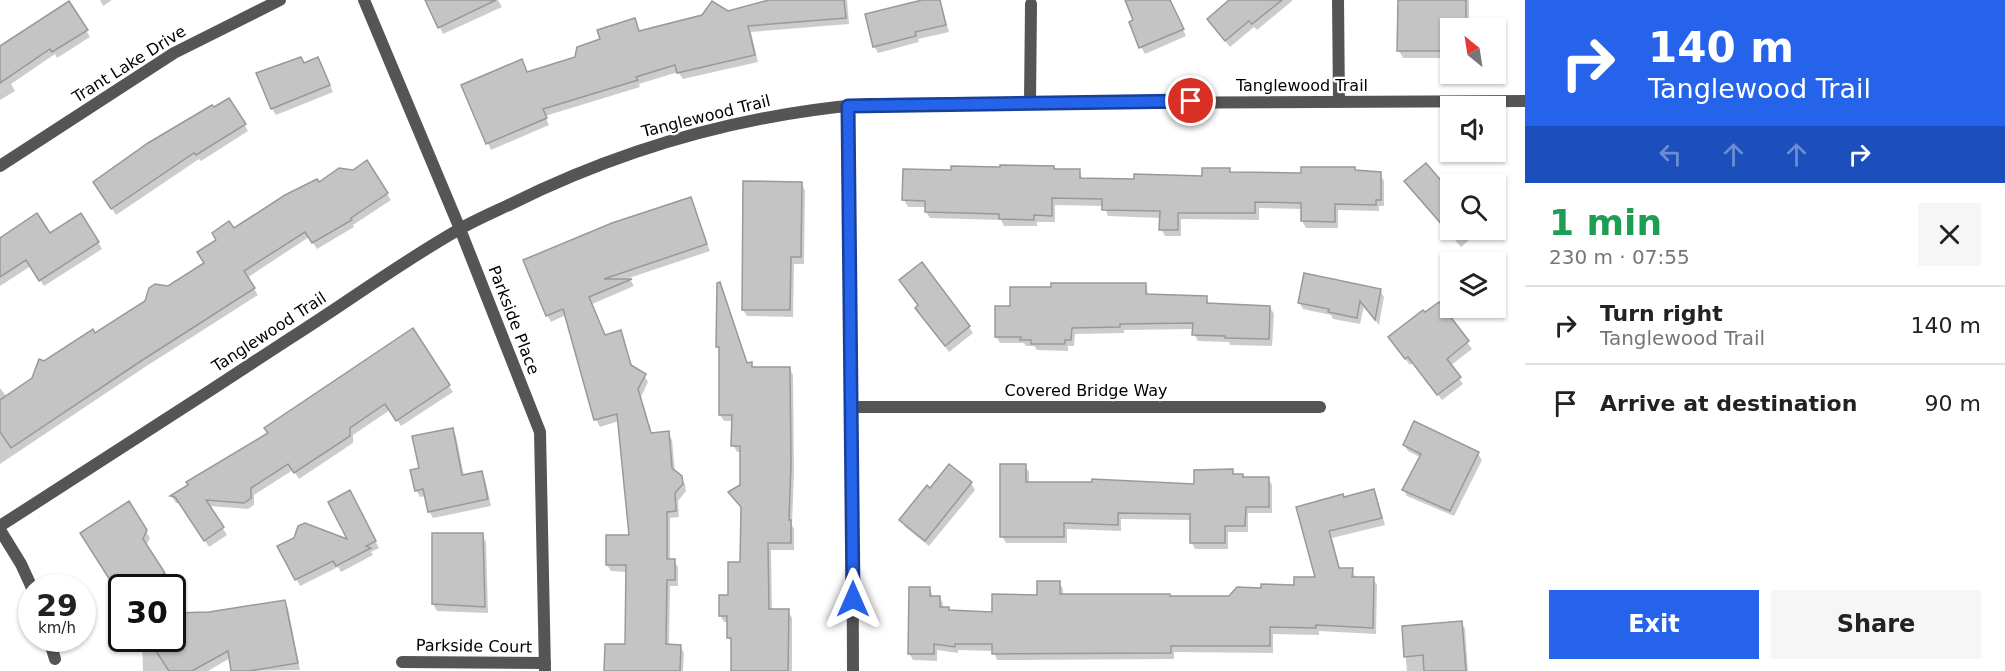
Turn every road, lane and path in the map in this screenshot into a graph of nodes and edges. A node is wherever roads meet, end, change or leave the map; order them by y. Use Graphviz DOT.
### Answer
graph roads {
  1 [pos="280,0"];
  2 [pos="364,0"];
  3 [pos="1338,0"];
  4 [pos="1031,4"];
  5 [pos="1525,101"];
  6 [pos="1030,102"];
  7 [pos="1339,102"];
  8 [pos="848,106"];
  9 [pos="0,166"];
  10 [pos="460,229"];
  11 [pos="1320,406"];
  12 [pos="852,407"];
  13 [pos="0,528"];
  14 [pos="26,574"];
  15 [pos="53,652"];
  16 [pos="55,659"];
  17 [pos="402,662"];
  18 [pos="546,667"];
  19 [pos="853,671"];
  1 -- 9 [label="street, Trant Lake Drive"];
  2 -- 10 [label="street, Parkside Place"];
  3 -- 7 [label="street"];
  4 -- 6 [label="street"];
  5 -- 7 [label="street, Tanglewood Trail"];
  6 -- 7 [label="street, Tanglewood Trail"];
  6 -- 8 [label="street, Tanglewood Trail"];
  8 -- 10 [label="street, Tanglewood Trail"];
  8 -- 12 [label="street"];
  10 -- 13 [label="street, Tanglewood Trail"];
  10 -- 18 [label="street, Parkside Place"];
  11 -- 12 [label="street, Covered Bridge Way"];
  12 -- 19 [label="street"];
  13 -- 14 [label="street, Tanglewood Trail"];
  15 -- 16 [label="street"];
  17 -- 18 [label="street, Parkside Court"];
}
